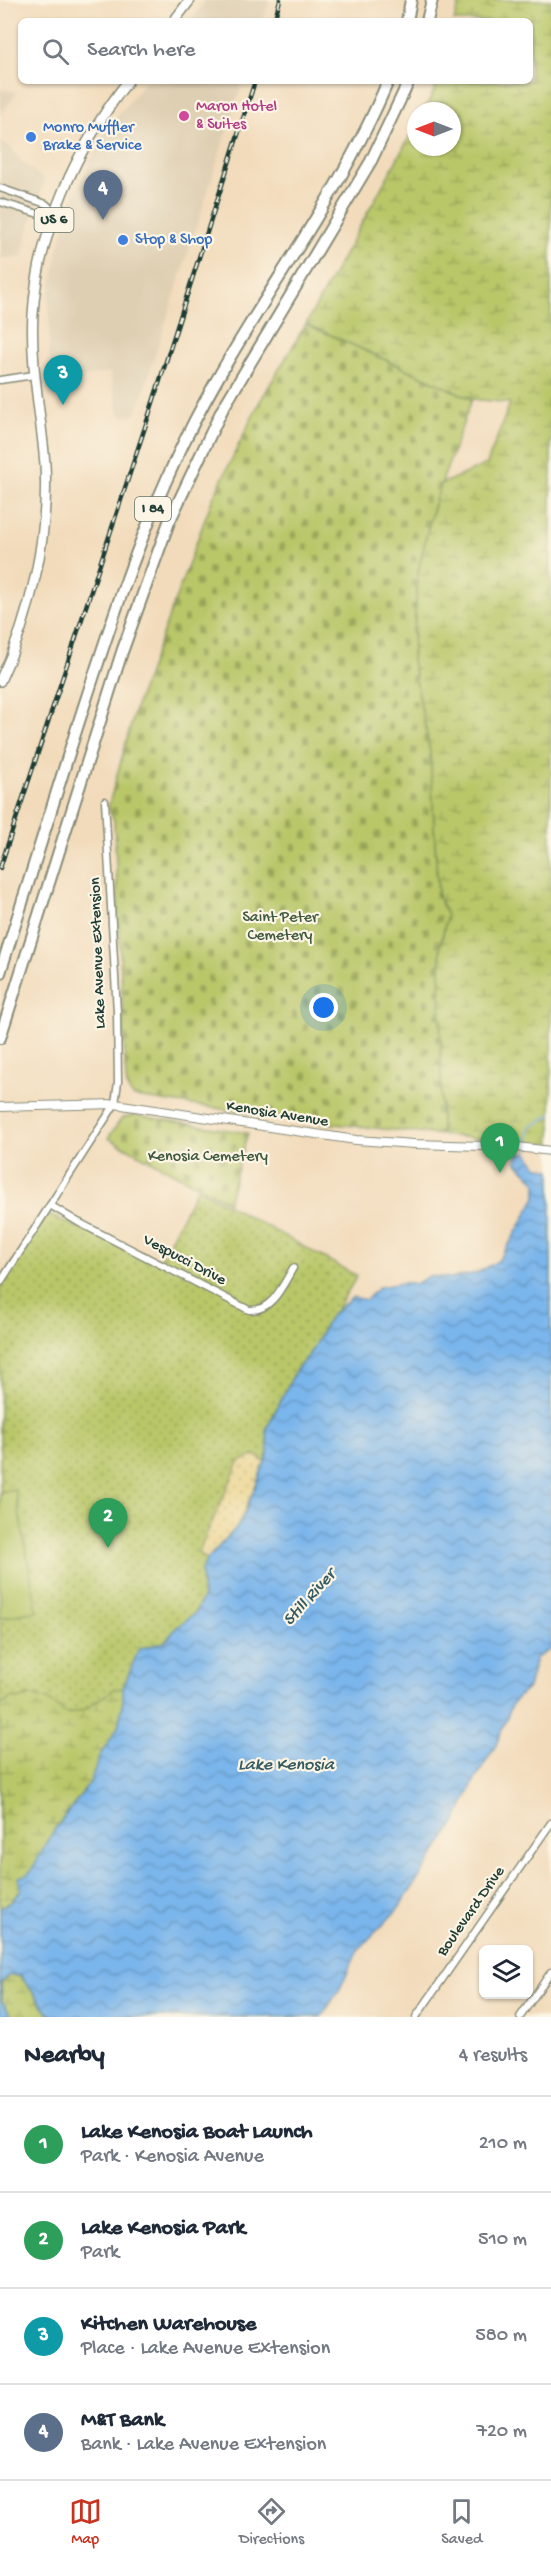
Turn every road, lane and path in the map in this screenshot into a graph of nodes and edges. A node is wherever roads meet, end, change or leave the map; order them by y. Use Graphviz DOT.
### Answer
graph roads {
  1 [pos="190,0"];
  2 [pos="411,0"];
  3 [pos="432,0"];
  4 [pos="176,18"];
  5 [pos="408,18"];
  6 [pos="428,18"];
  7 [pos="126,84"];
  8 [pos="387,84"];
  9 [pos="408,84"];
  10 [pos="0,189"];
  11 [pos="0,202"];
  12 [pos="56,214"];
  13 [pos="34,375"];
  14 [pos="0,380"];
  15 [pos="0,681"];
  16 [pos="105,801"];
  17 [pos="0,973"];
  18 [pos="0,1038"];
  19 [pos="115,1104"];
  20 [pos="0,1107"];
  21 [pos="551,1151"];
  22 [pos="50,1205"];
  23 [pos="293,1268"];
  24 [pos="0,1283"];
  25 [pos="551,1823"];
  26 [pos="551,1972"];
  27 [pos="416,2017"];
  28 [pos="520,2017"];
  1 -- 4 [label="main road"];
  2 -- 5 [label="highway"];
  3 -- 6 [label="highway"];
  7 -- 12 [label="main road, US 6"];
  8 -- 17 [label="highway, I 84"];
  9 -- 18 [label="highway, I 84"];
  10 -- 12 [label="street"];
  11 -- 12 [label="street"];
  12 -- 13 [label="main road, US 6"];
  13 -- 14 [label="street"];
  13 -- 15 [label="main road, US 6"];
  16 -- 19 [label="street, Lake Avenue Extension"];
  19 -- 20 [label="street, Kenosia Avenue"];
  19 -- 21 [label="street, Kenosia Avenue"];
  19 -- 22 [label="street"];
  22 -- 23 [label="street, Vespucci Drive"];
  22 -- 24 [label="street"];
  25 -- 27 [label="street, Boulevard Drive"];
  26 -- 28 [label="street"];
}
